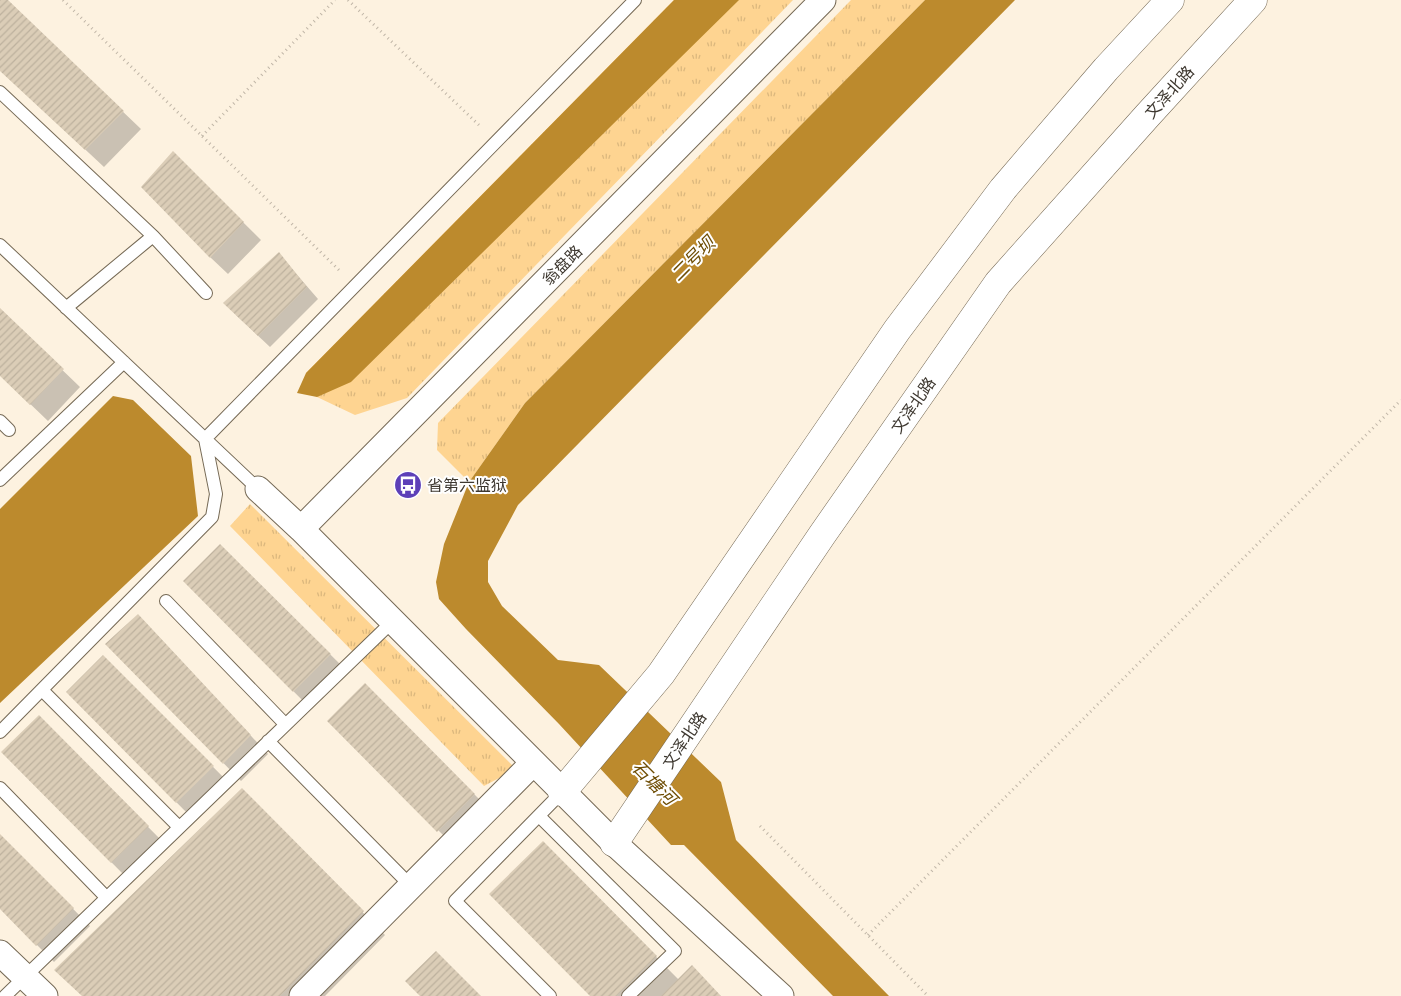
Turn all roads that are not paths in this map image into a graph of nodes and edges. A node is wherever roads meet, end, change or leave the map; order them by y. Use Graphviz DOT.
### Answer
graph roads {
  1 [pos="635,0"];
  2 [pos="823,0"];
  3 [pos="1170,0"];
  4 [pos="1253,0"];
  5 [pos="0,92"];
  6 [pos="153,236"];
  7 [pos="0,246"];
  8 [pos="206,293"];
  9 [pos="66,308"];
  10 [pos="124,362"];
  11 [pos="206,439"];
  12 [pos="0,480"];
  13 [pos="258,489"];
  14 [pos="301,529"];
  15 [pos="166,601"];
  16 [pos="393,621"];
  17 [pos="42,690"];
  18 [pos="285,724"];
  19 [pos="0,732"];
  20 [pos="268,741"];
  21 [pos="533,763"];
  22 [pos="0,788"];
  23 [pos="562,792"];
  24 [pos="539,816"];
  25 [pos="179,827"];
  26 [pos="614,844"];
  27 [pos="411,886"];
  28 [pos="106,898"];
  29 [pos="0,953"];
  30 [pos="24,976"];
  31 [pos="6,996"];
  32 [pos="45,996"];
  33 [pos="302,996"];
  34 [pos="550,996"];
  35 [pos="628,996"];
  36 [pos="782,996"];
  1 -- 11 [label="lane"];
  2 -- 14 [label="street, 翁盘路"];
  3 -- 23 [label="main road"];
  4 -- 26 [label="main road, 文泽北路"];
  5 -- 6 [label="lane"];
  6 -- 8 [label="lane"];
  6 -- 9 [label="lane"];
  7 -- 9 [label="lane"];
  9 -- 10 [label="lane"];
  10 -- 11 [label="lane"];
  10 -- 12 [label="lane"];
  11 -- 13 [label="lane"];
  11 -- 17 [label="lane"];
  13 -- 14 [label="street"];
  14 -- 16 [label="street"];
  15 -- 18 [label="lane"];
  16 -- 18 [label="lane"];
  16 -- 21 [label="street"];
  17 -- 19 [label="lane"];
  17 -- 25 [label="lane"];
  18 -- 20 [label="lane"];
  20 -- 25 [label="lane"];
  20 -- 27 [label="lane"];
  21 -- 23 [label="street"];
  21 -- 27 [label="street"];
  22 -- 28 [label="lane"];
  23 -- 24 [label="lane"];
  23 -- 26 [label="street"];
  24 -- 34 [label="lane"];
  24 -- 35 [label="lane"];
  25 -- 28 [label="lane"];
  26 -- 36 [label="street"];
  27 -- 33 [label="street"];
  28 -- 30 [label="lane"];
  29 -- 30 [label="street"];
  30 -- 31 [label="lane"];
  30 -- 32 [label="street"];
}
